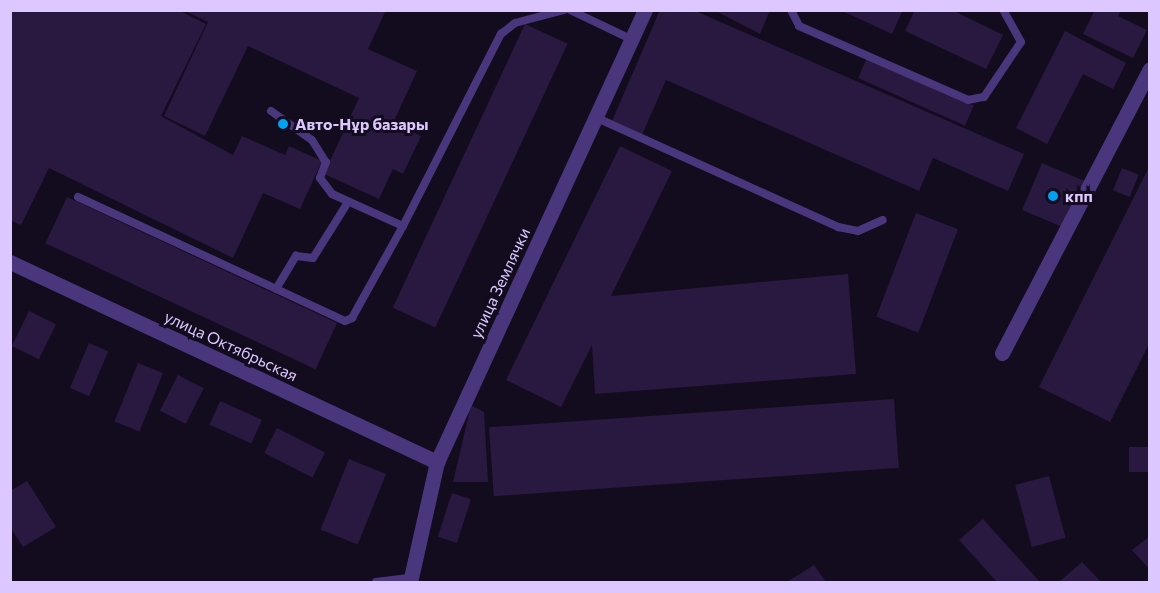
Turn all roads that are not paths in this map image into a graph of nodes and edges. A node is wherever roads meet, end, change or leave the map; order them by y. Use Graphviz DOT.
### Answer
graph roads {
  1 [pos="564,10"];
  2 [pos="570,10"];
  3 [pos="645,10"];
  4 [pos="791,10"];
  5 [pos="1003,10"];
  6 [pos="633,40"];
  7 [pos="1149,69"];
  8 [pos="271,111"];
  9 [pos="597,118"];
  10 [pos="78,197"];
  11 [pos="348,202"];
  12 [pos="883,220"];
  13 [pos="403,226"];
  14 [pos="10,262"];
  15 [pos="276,288"];
  16 [pos="1002,353"];
  17 [pos="437,462"];
  18 [pos="411,578"];
  19 [pos="376,582"];
  1 -- 13 [label="lane"];
  2 -- 6 [label="lane"];
  3 -- 6 [label="street, улица Землячки"];
  4 -- 5 [label="lane"];
  6 -- 9 [label="street, улица Землячки"];
  7 -- 16 [label="street"];
  8 -- 11 [label="lane"];
  9 -- 12 [label="lane"];
  9 -- 17 [label="street, улица Землячки"];
  10 -- 15 [label="lane"];
  11 -- 13 [label="lane"];
  11 -- 15 [label="lane"];
  13 -- 15 [label="lane"];
  14 -- 17 [label="street, улица Октябрьская"];
  17 -- 18 [label="street, улица Землячки"];
  18 -- 19 [label="lane"];
}
